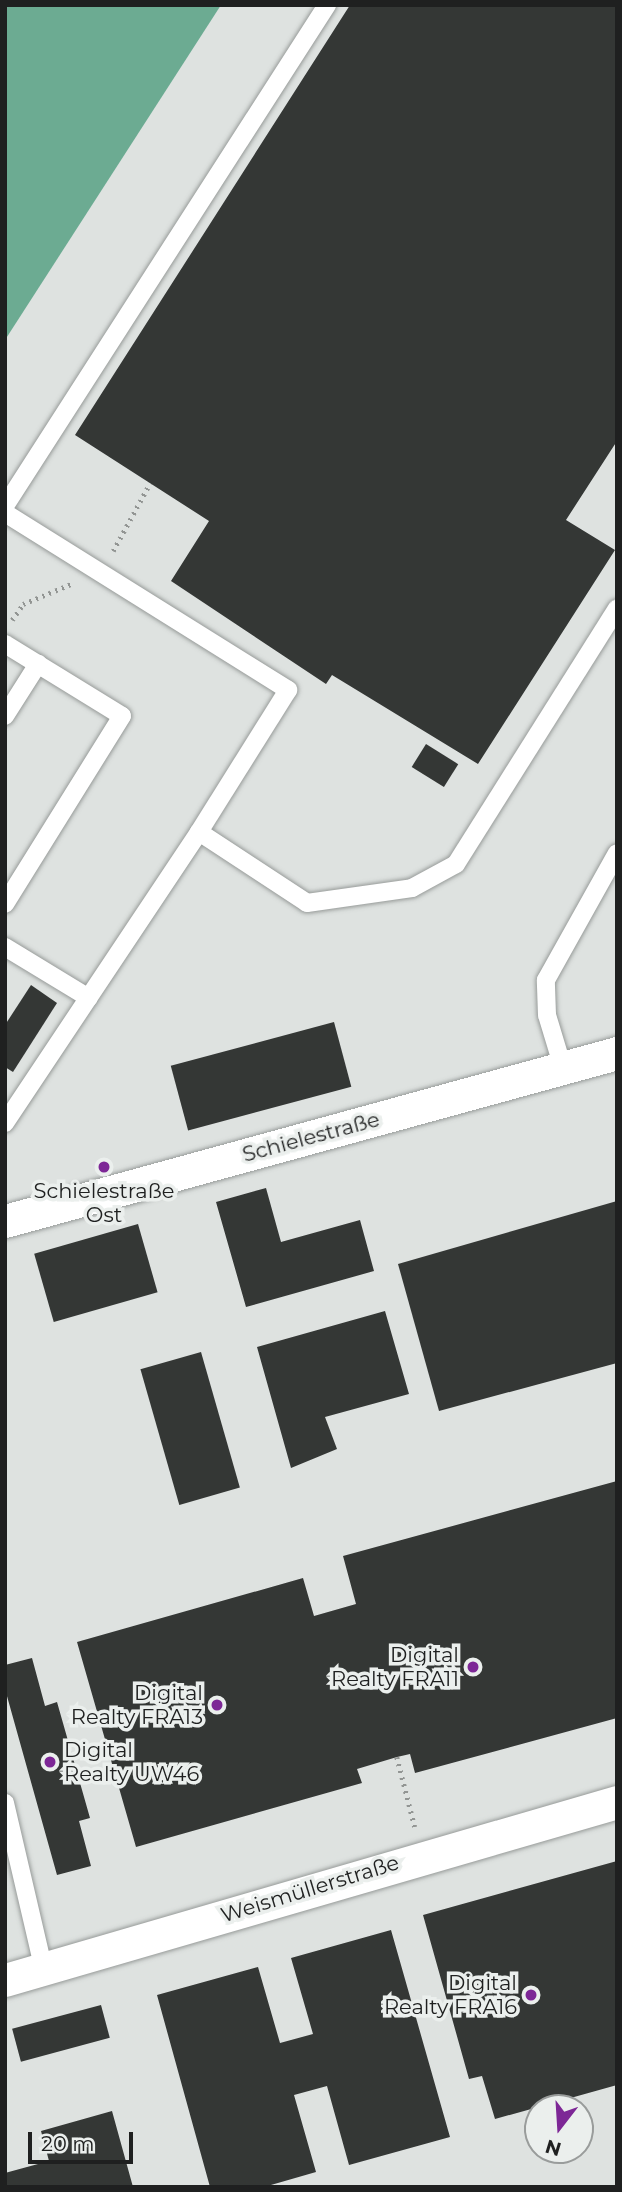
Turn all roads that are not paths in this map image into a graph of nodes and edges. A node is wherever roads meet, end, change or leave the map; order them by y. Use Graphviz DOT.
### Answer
graph roads {
  1 [pos="327,5"];
  2 [pos="5,506"];
  3 [pos="5,513"];
  4 [pos="617,608"];
  5 [pos="5,644"];
  6 [pos="38,664"];
  7 [pos="5,716"];
  8 [pos="199,832"];
  9 [pos="617,853"];
  10 [pos="5,904"];
  11 [pos="5,947"];
  12 [pos="89,998"];
  13 [pos="617,1053"];
  14 [pos="563,1068"];
  15 [pos="5,1123"];
  16 [pos="5,1221"];
  17 [pos="617,1802"];
  18 [pos="5,1804"];
  19 [pos="44,1970"];
  20 [pos="5,1980"];
  1 -- 2 [label="lane"];
  3 -- 8 [label="lane"];
  4 -- 8 [label="lane"];
  5 -- 6 [label="lane"];
  6 -- 7 [label="lane"];
  6 -- 10 [label="lane"];
  8 -- 12 [label="lane"];
  9 -- 14 [label="lane"];
  11 -- 12 [label="lane"];
  12 -- 15 [label="lane"];
  13 -- 14 [label="street, Schielestraße"];
  14 -- 16 [label="street, Schielestraße"];
  17 -- 19 [label="street, Weismüllerstraße"];
  18 -- 19 [label="lane"];
  19 -- 20 [label="street, Weismüllerstraße"];
}
